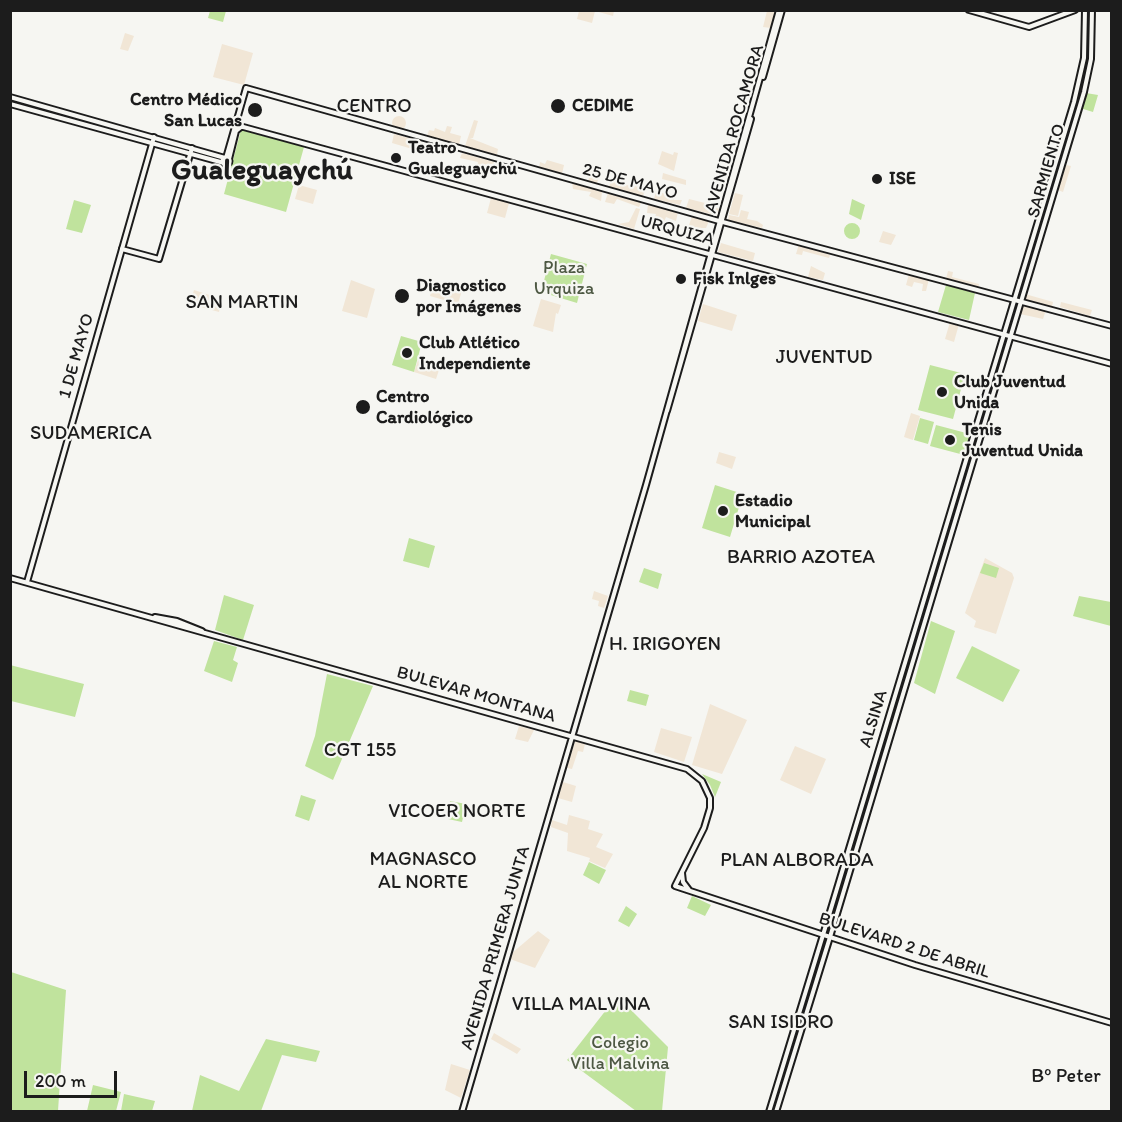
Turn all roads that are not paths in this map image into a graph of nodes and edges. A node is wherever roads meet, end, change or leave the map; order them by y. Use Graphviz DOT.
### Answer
graph roads {
  1 [pos="780,10"];
  2 [pos="969,10"];
  3 [pos="1085,10"];
  4 [pos="1092,10"];
  5 [pos="1075,11"];
  6 [pos="10,97"];
  7 [pos="10,104"];
  8 [pos="236,125"];
  9 [pos="243,127"];
  10 [pos="154,137"];
  11 [pos="152,143"];
  12 [pos="192,148"];
  13 [pos="190,154"];
  14 [pos="226,159"];
  15 [pos="721,222"];
  16 [pos="122,249"];
  17 [pos="711,254"];
  18 [pos="1014,300"];
  19 [pos="1022,302"];
  20 [pos="1112,326"];
  21 [pos="1004,333"];
  22 [pos="1011,336"];
  23 [pos="1112,364"];
  24 [pos="10,578"];
  25 [pos="27,582"];
  26 [pos="572,736"];
  27 [pos="682,884"];
  28 [pos="823,935"];
  29 [pos="830,937"];
  30 [pos="1112,1023"];
  31 [pos="462,1112"];
  32 [pos="769,1112"];
  33 [pos="776,1112"];
  1 -- 15 [label="main road, AVENIDA ROCAMORA"];
  2 -- 5 [label="main road"];
  3 -- 18 [label="main road, SARMIENTO"];
  4 -- 19 [label="main road, SARMIENTO"];
  6 -- 10 [label="main road"];
  7 -- 11 [label="main road"];
  8 -- 9 [label="main road, URQUIZA"];
  8 -- 14 [label="main road"];
  8 -- 15 [label="main road, 25 DE MAYO"];
  9 -- 14 [label="main road"];
  9 -- 17 [label="main road, URQUIZA"];
  10 -- 11 [label="main road, 1 DE MAYO"];
  10 -- 12 [label="main road"];
  11 -- 13 [label="main road"];
  11 -- 16 [label="main road, 1 DE MAYO"];
  12 -- 13 [label="main road"];
  12 -- 14 [label="main road"];
  13 -- 14 [label="main road"];
  13 -- 16 [label="main road"];
  15 -- 17 [label="main road, AVENIDA ROCAMORA"];
  15 -- 18 [label="main road, 25 DE MAYO"];
  16 -- 25 [label="main road, 1 DE MAYO"];
  17 -- 21 [label="main road, URQUIZA"];
  17 -- 26 [label="main road, AVENIDA PRIMERA JUNTA"];
  18 -- 19 [label="main road, 25 DE MAYO"];
  18 -- 21 [label="main road, SARMIENTO"];
  19 -- 20 [label="main road, 25 DE MAYO"];
  19 -- 22 [label="main road, SARMIENTO"];
  21 -- 22 [label="main road, URQUIZA"];
  21 -- 28 [label="main road, ALSINA"];
  22 -- 23 [label="main road, URQUIZA"];
  22 -- 29 [label="main road, ALSINA"];
  24 -- 25 [label="main road, BULEVAR MONTANA"];
  25 -- 26 [label="main road, BULEVAR MONTANA"];
  26 -- 27 [label="main road, BULEVAR MONTANA"];
  26 -- 31 [label="main road, AVENIDA PRIMERA JUNTA"];
  27 -- 28 [label="main road, BULEVARD 2 DE ABRIL"];
  28 -- 29 [label="main road, BULEVARD 2 DE ABRIL"];
  28 -- 32 [label="main road, ALSINA"];
  29 -- 30 [label="main road, BULEVARD 2 DE ABRIL"];
  29 -- 33 [label="main road, ALSINA"];
}
